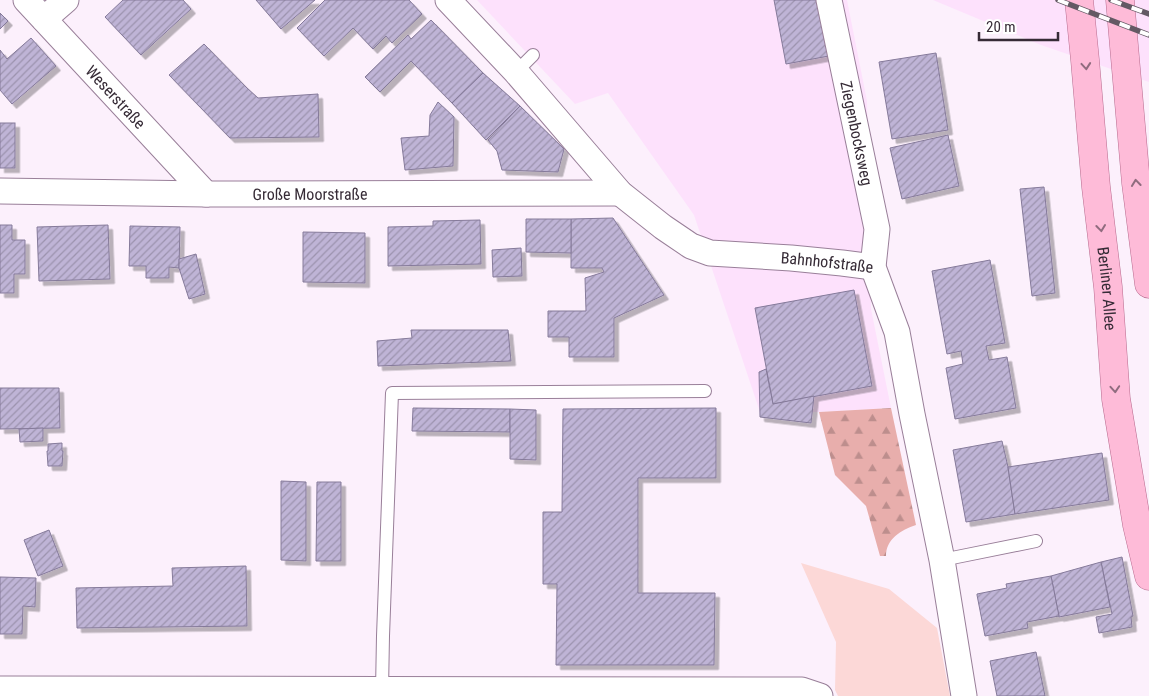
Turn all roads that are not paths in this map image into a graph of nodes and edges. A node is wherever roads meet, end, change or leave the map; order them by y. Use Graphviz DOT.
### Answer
graph roads {
  1 [pos="26,0"];
  2 [pos="66,0"];
  3 [pos="448,0"];
  4 [pos="830,0"];
  5 [pos="1079,0"];
  6 [pos="1120,0"];
  7 [pos="44,19"];
  8 [pos="0,192"];
  9 [pos="620,193"];
  10 [pos="206,194"];
  11 [pos="873,267"];
  12 [pos="1149,284"];
  13 [pos="705,390"];
  14 [pos="1036,541"];
  15 [pos="942,560"];
  16 [pos="1149,576"];
  17 [pos="0,690"];
  18 [pos="382,690"];
  19 [pos="337,693"];
  20 [pos="820,696"];
  21 [pos="964,696"];
  1 -- 7 [label="street, Weserstraße"];
  2 -- 7 [label="street"];
  3 -- 9 [label="street, Bahnhofstraße"];
  4 -- 11 [label="street, Ziegenbocksweg"];
  5 -- 16 [label="main road, Berliner Allee, one-way"];
  12 -- 6 [label="main road, one-way"];
  7 -- 10 [label="street, Weserstraße"];
  8 -- 10 [label="street, Große Moorstraße"];
  9 -- 10 [label="street, Große Moorstraße"];
  9 -- 11 [label="street, Bahnhofstraße"];
  11 -- 15 [label="street, Bahnhofstraße"];
  13 -- 18 [label="lane"];
  14 -- 15 [label="lane"];
  15 -- 21 [label="street, Bahnhofstraße"];
  17 -- 19 [label="street"];
  18 -- 19 [label="street"];
  18 -- 20 [label="street"];
}
